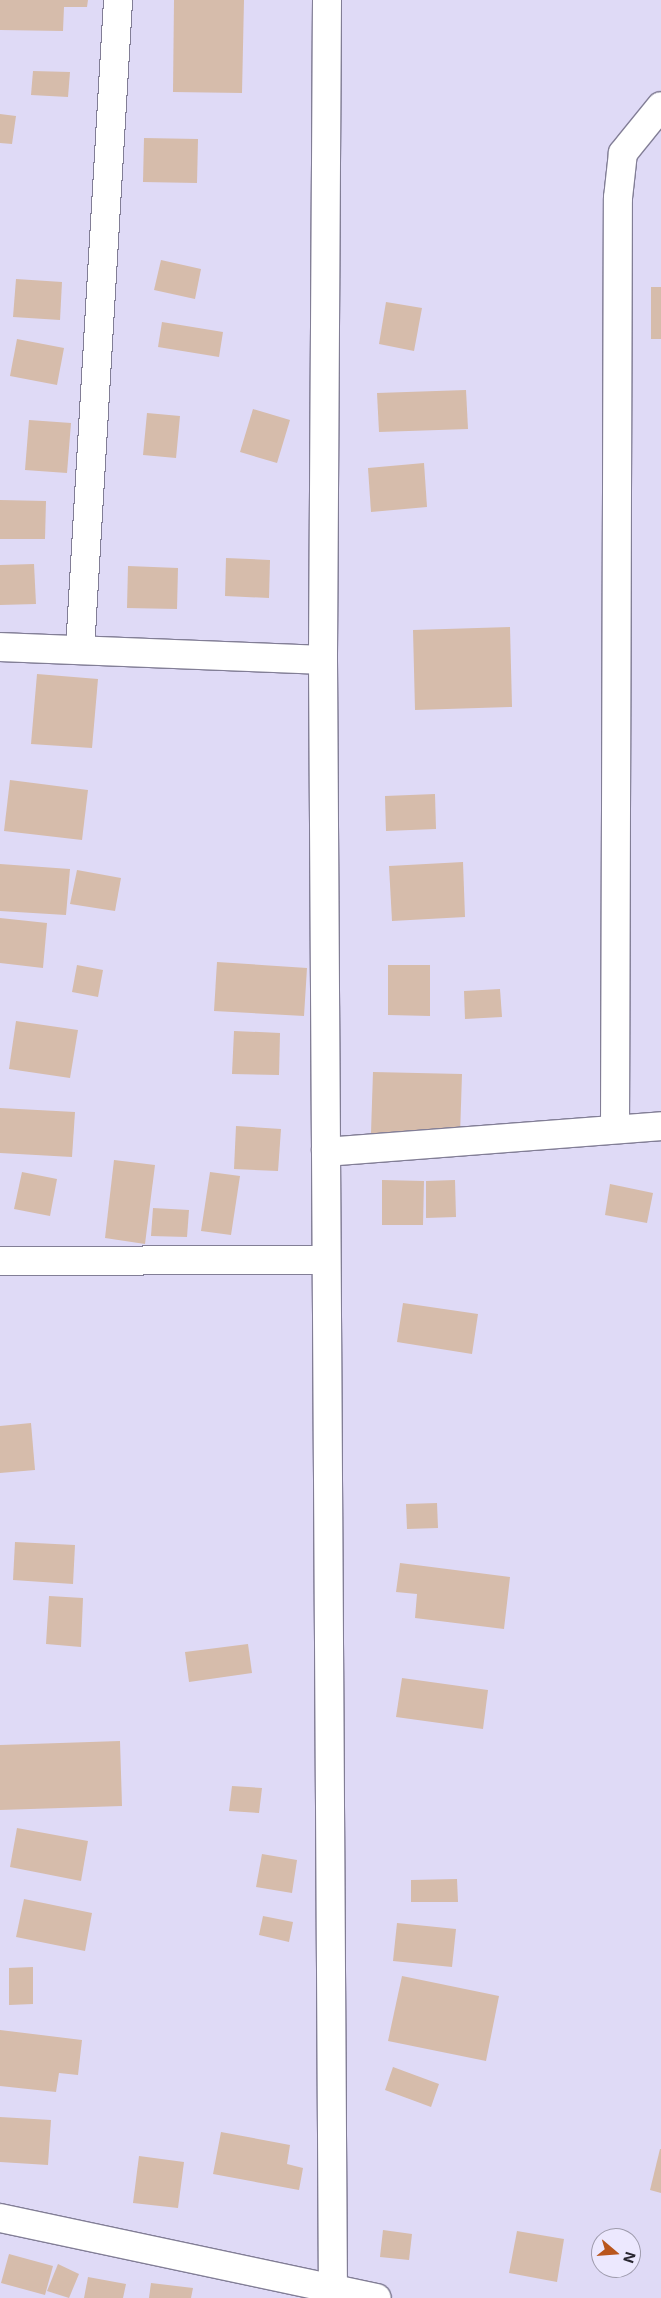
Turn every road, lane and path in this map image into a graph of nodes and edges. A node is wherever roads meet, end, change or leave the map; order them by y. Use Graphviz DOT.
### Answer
graph roads {
  1 [pos="118,0"];
  2 [pos="327,0"];
  3 [pos="661,106"];
  4 [pos="0,647"];
  5 [pos="80,650"];
  6 [pos="323,660"];
  7 [pos="661,1126"];
  8 [pos="616,1130"];
  9 [pos="326,1152"];
  10 [pos="326,1260"];
  11 [pos="0,1261"];
  12 [pos="0,2218"];
  13 [pos="333,2294"];
  14 [pos="377,2298"];
  1 -- 5 [label="street"];
  2 -- 6 [label="street"];
  3 -- 8 [label="street"];
  4 -- 5 [label="street"];
  5 -- 6 [label="street"];
  6 -- 9 [label="street"];
  7 -- 8 [label="street"];
  8 -- 9 [label="street"];
  9 -- 10 [label="street"];
  10 -- 11 [label="street"];
  10 -- 13 [label="street"];
  12 -- 13 [label="street"];
  13 -- 14 [label="street"];
}
